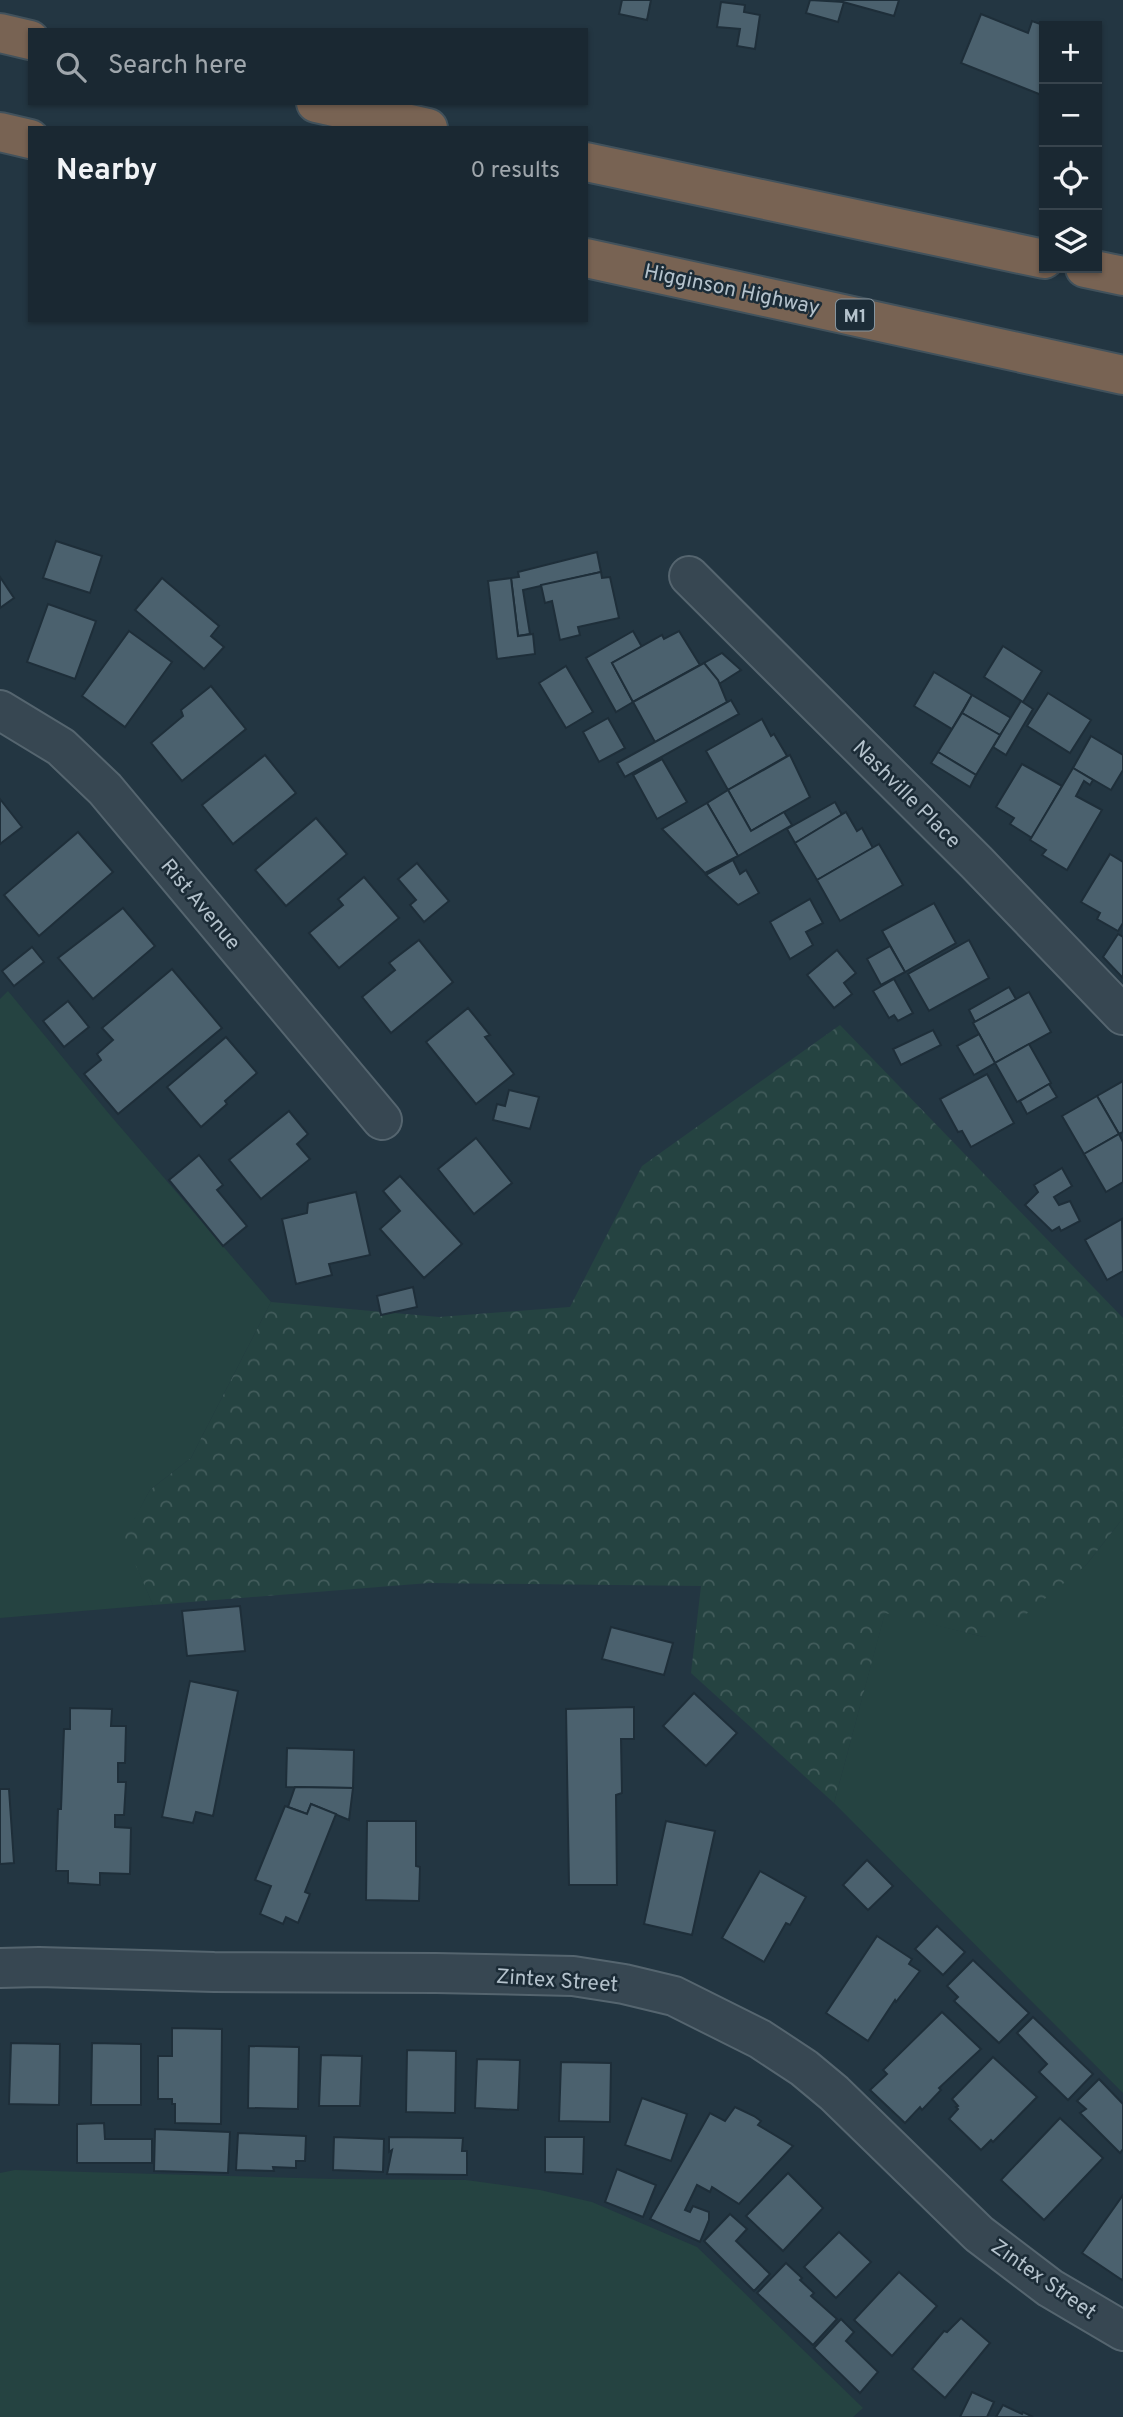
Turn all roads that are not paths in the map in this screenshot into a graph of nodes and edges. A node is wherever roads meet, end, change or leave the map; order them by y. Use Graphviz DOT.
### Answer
graph roads {
  1 [pos="0,33"];
  2 [pos="28,40"];
  3 [pos="325,105"];
  4 [pos="419,126"];
  5 [pos="0,132"];
  6 [pos="28,139"];
  7 [pos="588,162"];
  8 [pos="588,258"];
  9 [pos="1039,258"];
  10 [pos="1102,272"];
  11 [pos="1123,276"];
  12 [pos="1123,375"];
  13 [pos="689,576"];
  14 [pos="0,710"];
  15 [pos="1123,1015"];
  16 [pos="382,1120"];
  17 [pos="0,1968"];
  18 [pos="1123,2331"];
  1 -- 2 [label="highway"];
  3 -- 4 [label="highway"];
  5 -- 6 [label="highway"];
  7 -- 9 [label="highway"];
  8 -- 12 [label="highway, Higginson Highway / M1"];
  10 -- 11 [label="highway"];
  13 -- 15 [label="street, Nashville Place"];
  14 -- 16 [label="street, Rist Avenue"];
  17 -- 18 [label="street, Zintex Street"];
}
